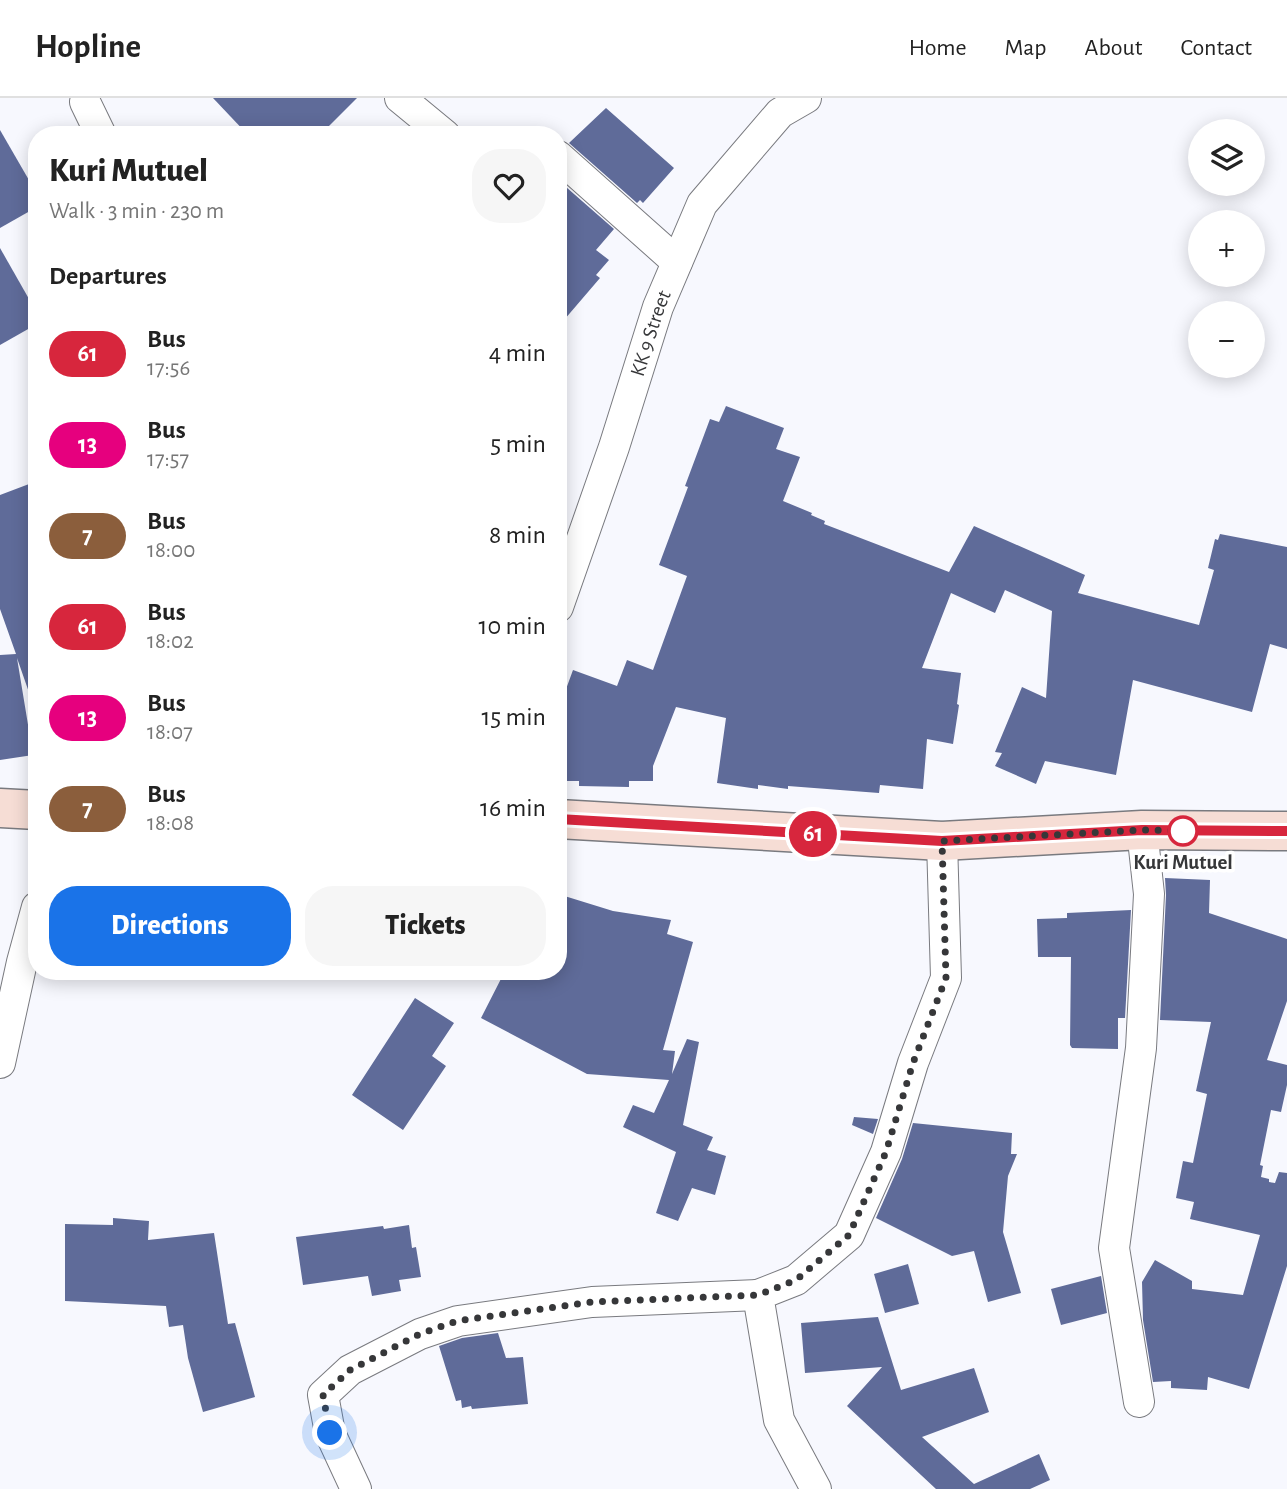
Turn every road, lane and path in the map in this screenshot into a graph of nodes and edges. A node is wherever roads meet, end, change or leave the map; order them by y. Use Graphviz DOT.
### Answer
graph roads {
  1 [pos="400,98"];
  2 [pos="806,98"];
  3 [pos="85,102"];
  4 [pos="97,126"];
  5 [pos="434,126"];
  6 [pos="567,164"];
  7 [pos="677,262"];
  8 [pos="567,581"];
  9 [pos="0,808"];
  10 [pos="28,810"];
  11 [pos="567,820"];
  12 [pos="1142,830"];
  13 [pos="1287,831"];
  14 [pos="942,841"];
  15 [pos="28,940"];
  16 [pos="0,1063"];
  17 [pos="758,1295"];
  18 [pos="1139,1402"];
  19 [pos="356,1489"];
  20 [pos="816,1489"];
  1 -- 5 [label="street"];
  2 -- 7 [label="street, KK 9 Street"];
  3 -- 4 [label="street"];
  6 -- 7 [label="street"];
  7 -- 8 [label="street, KK 9 Street"];
  9 -- 10 [label="main road"];
  11 -- 14 [label="main road"];
  12 -- 13 [label="main road"];
  12 -- 14 [label="main road"];
  12 -- 18 [label="street"];
  14 -- 17 [label="street"];
  15 -- 16 [label="street"];
  17 -- 19 [label="street"];
  17 -- 20 [label="street"];
}
